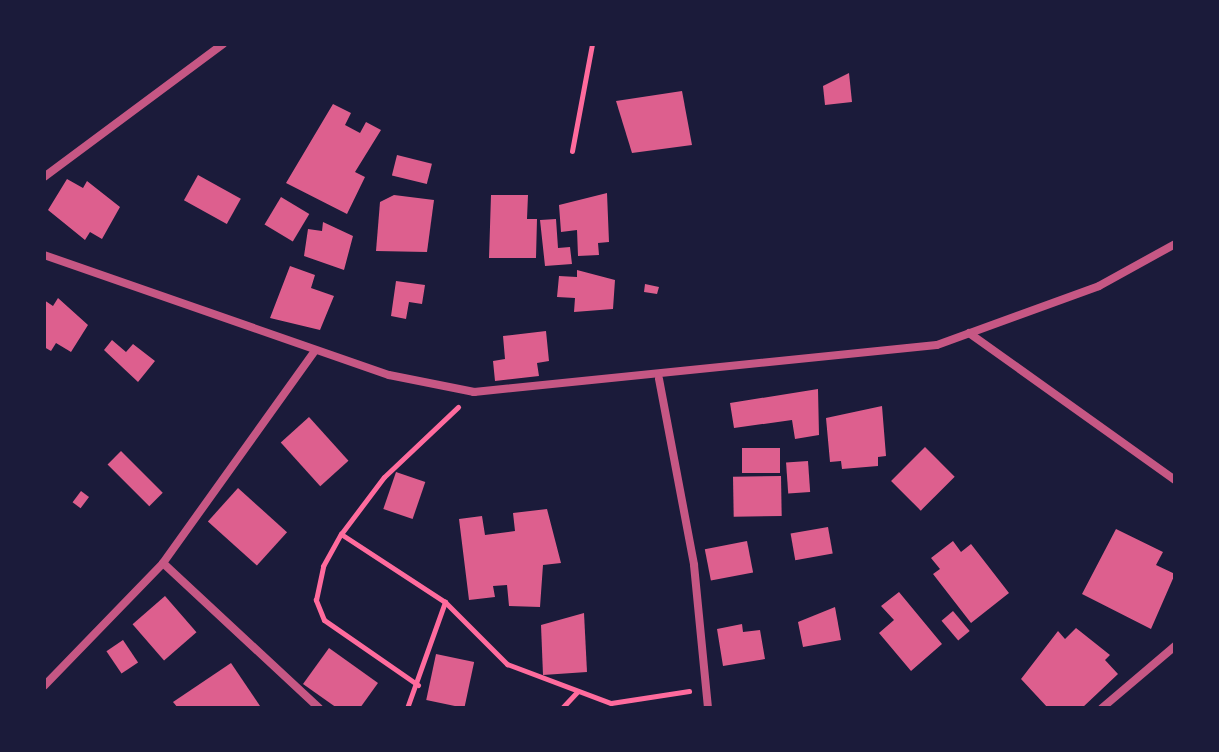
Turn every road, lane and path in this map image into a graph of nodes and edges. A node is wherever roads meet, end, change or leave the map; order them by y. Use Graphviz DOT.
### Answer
graph roads {
  1 [pos="223,44"];
  2 [pos="592,44"];
  3 [pos="572,151"];
  4 [pos="44,177"];
  5 [pos="1175,244"];
  6 [pos="44,255"];
  7 [pos="969,333"];
  8 [pos="315,351"];
  9 [pos="659,379"];
  10 [pos="474,392"];
  11 [pos="1175,480"];
  12 [pos="341,534"];
  13 [pos="163,563"];
  14 [pos="445,602"];
  15 [pos="1175,646"];
  16 [pos="418,685"];
  17 [pos="44,686"];
  18 [pos="707,687"];
  19 [pos="579,691"];
  20 [pos="319,708"];
  21 [pos="407,708"];
  22 [pos="562,708"];
  23 [pos="708,708"];
  24 [pos="1102,708"];
  1 -- 4 [label="street"];
  2 -- 3 [label="path"];
  5 -- 7 [label="street"];
  6 -- 8 [label="street"];
  7 -- 9 [label="street"];
  7 -- 11 [label="street"];
  8 -- 10 [label="street"];
  8 -- 13 [label="street"];
  9 -- 10 [label="street"];
  9 -- 18 [label="street"];
  10 -- 12 [label="path"];
  12 -- 14 [label="path"];
  12 -- 16 [label="path"];
  13 -- 17 [label="street"];
  13 -- 20 [label="street"];
  14 -- 16 [label="path"];
  14 -- 19 [label="path"];
  15 -- 24 [label="street"];
  16 -- 21 [label="path"];
  18 -- 19 [label="path"];
  18 -- 23 [label="street"];
  19 -- 22 [label="path"];
}
